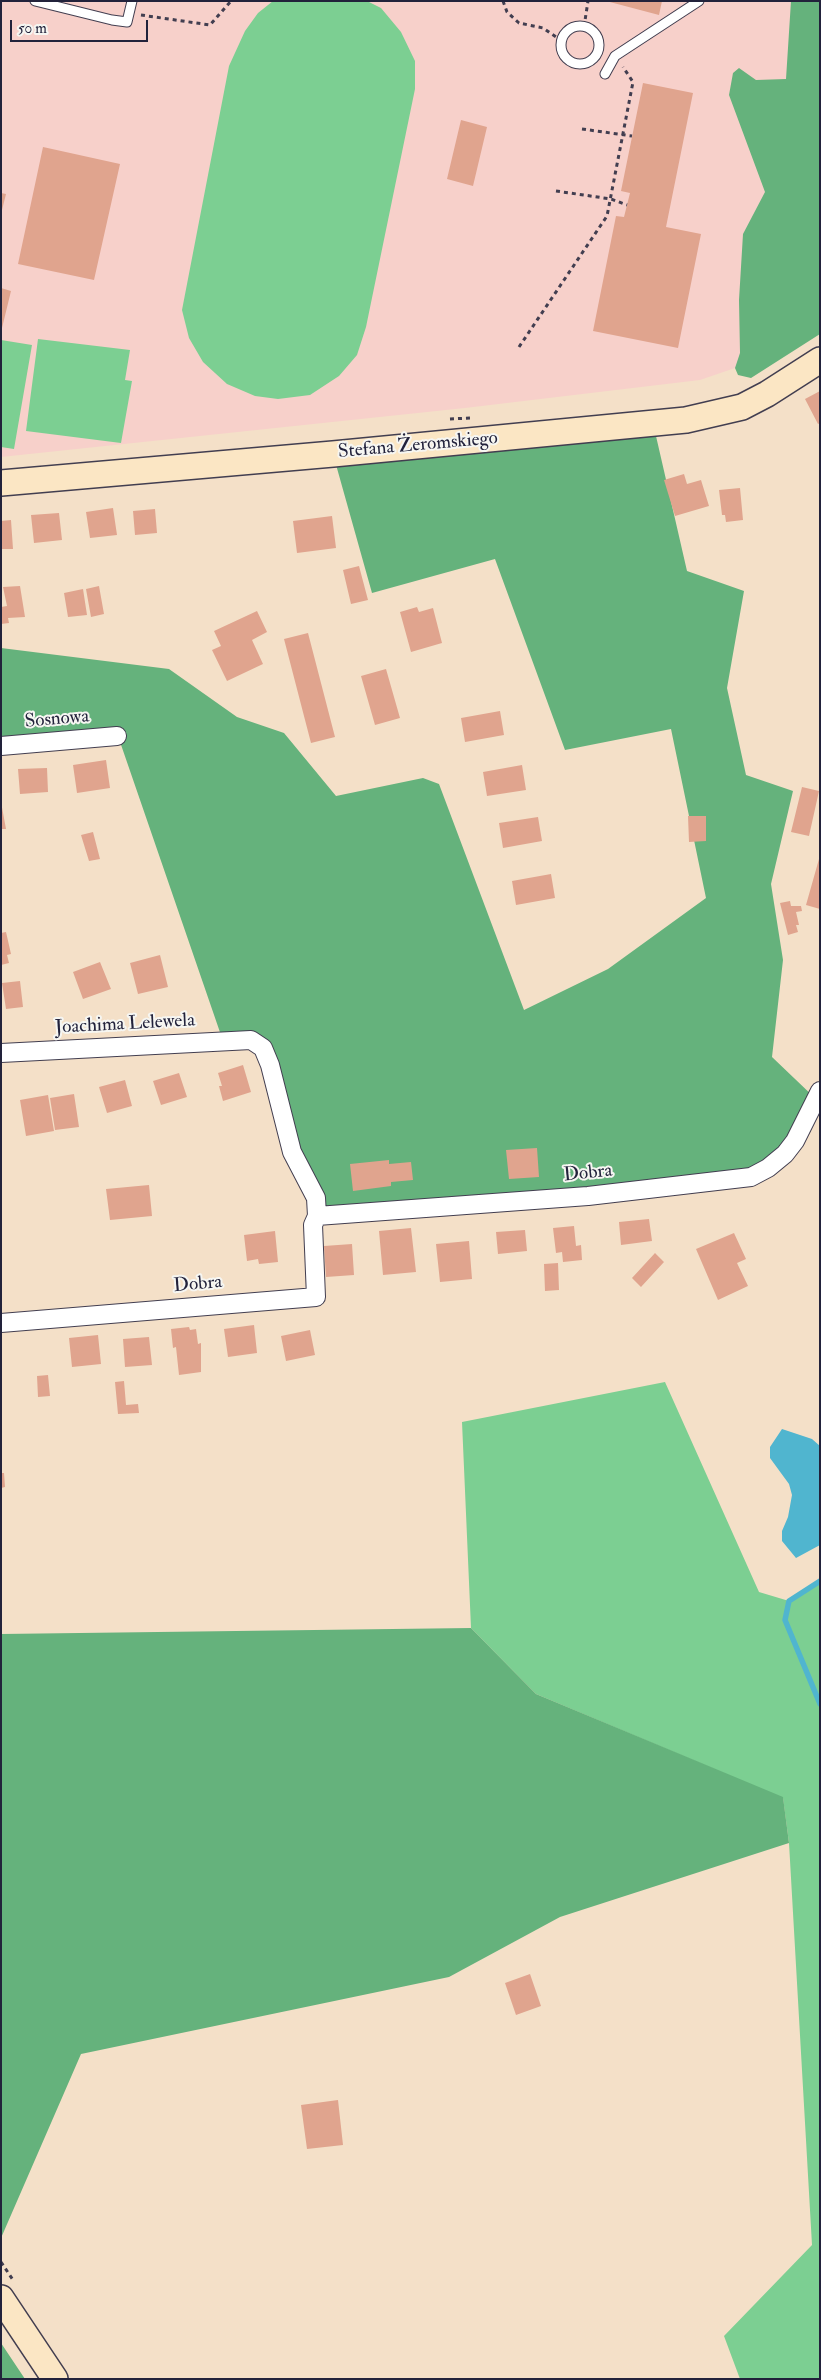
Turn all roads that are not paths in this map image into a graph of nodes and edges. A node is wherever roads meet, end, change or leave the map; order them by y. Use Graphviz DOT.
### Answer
graph roads {
  1 [pos="35,1"];
  2 [pos="132,1"];
  3 [pos="699,1"];
  4 [pos="584,27"];
  5 [pos="605,74"];
  6 [pos="820,360"];
  7 [pos="1,483"];
  8 [pos="118,736"];
  9 [pos="1,746"];
  10 [pos="251,1040"];
  11 [pos="1,1053"];
  12 [pos="820,1091"];
  13 [pos="317,1216"];
  14 [pos="1,1323"];
  15 [pos="1,2298"];
  16 [pos="55,2379"];
  1 -- 2 [label="lane"];
  3 -- 5 [label="lane"];
  4 -- 4 [label="lane"];
  6 -- 7 [label="street, Stefana Żeromskiego"];
  8 -- 9 [label="street, Sosnowa"];
  10 -- 11 [label="street, Joachima Lelewela"];
  10 -- 13 [label="street, Dobra"];
  12 -- 13 [label="street, Dobra"];
  13 -- 14 [label="street, Dobra"];
  15 -- 16 [label="street"];
}
